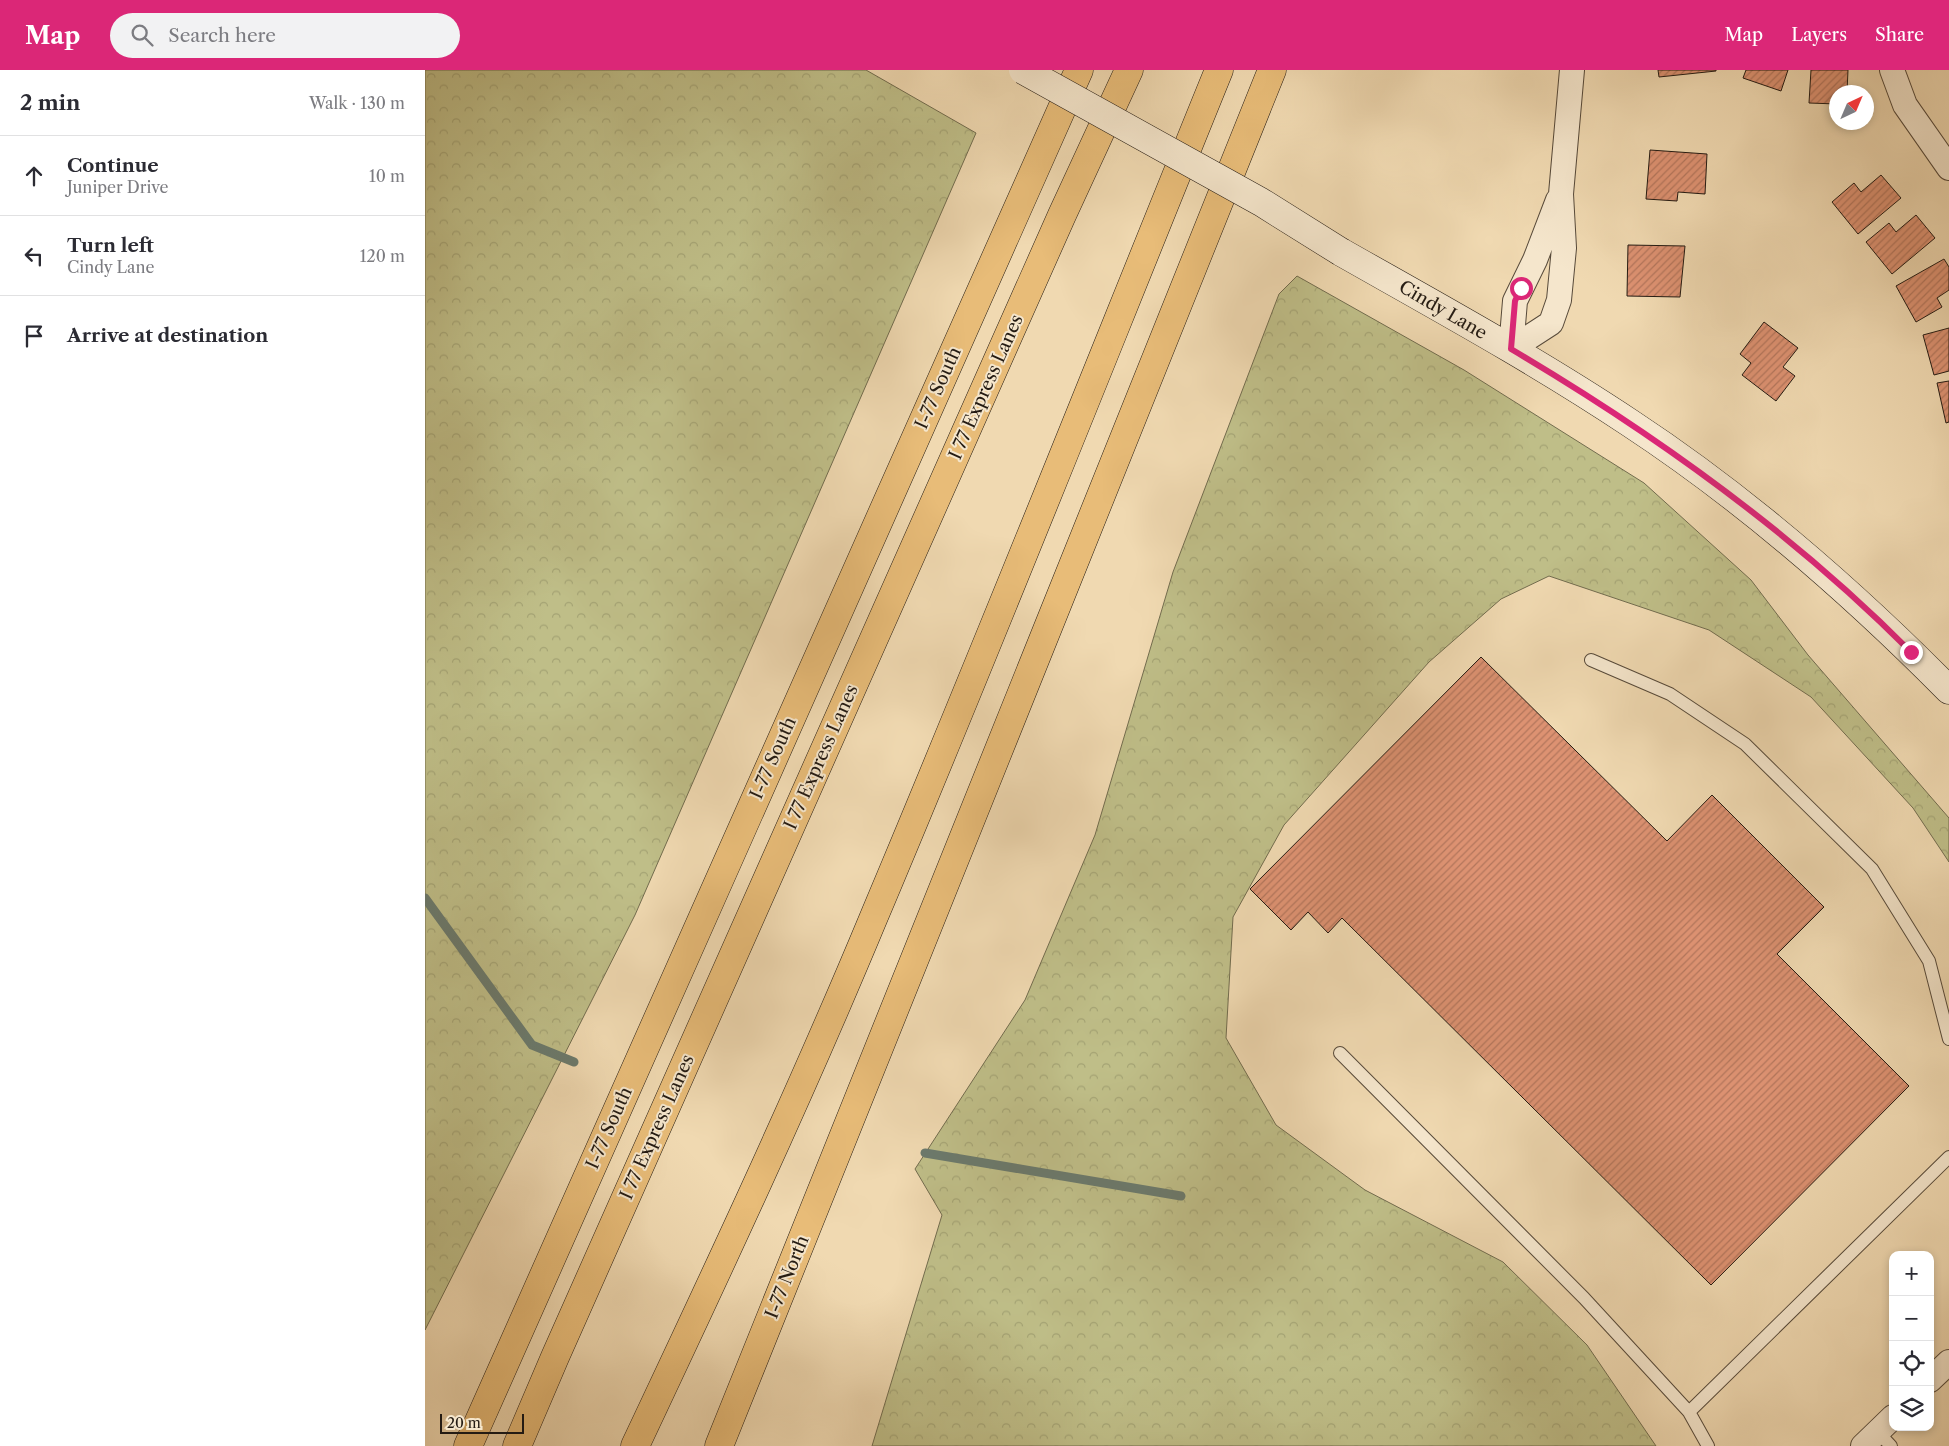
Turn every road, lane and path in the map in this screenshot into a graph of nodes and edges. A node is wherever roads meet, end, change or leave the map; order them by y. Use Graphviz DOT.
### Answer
graph roads {
  1 [pos="1023,70"];
  2 [pos="1079,70"];
  3 [pos="1129,70"];
  4 [pos="1219,70"];
  5 [pos="1272,70"];
  6 [pos="1572,70"];
  7 [pos="1892,70"];
  8 [pos="1949,168"];
  9 [pos="1561,194"];
  10 [pos="1511,349"];
  11 [pos="1591,660"];
  12 [pos="1949,690"];
  13 [pos="1949,1039"];
  14 [pos="1339,1053"];
  15 [pos="1949,1157"];
  16 [pos="1949,1362"];
  17 [pos="1934,1376"];
  18 [pos="1689,1412"];
  19 [pos="468,1446"];
  20 [pos="517,1446"];
  21 [pos="635,1446"];
  22 [pos="719,1446"];
  23 [pos="1708,1446"];
  1 -- 10 [label="main road, Cindy Lane, bridge"];
  2 -- 19 [label="highway, I-77 South"];
  3 -- 20 [label="highway, I 77 Express Lanes"];
  4 -- 21 [label="highway"];
  5 -- 22 [label="highway, I-77 North"];
  6 -- 9 [label="street"];
  7 -- 8 [label="street"];
  9 -- 10 [label="street"];
  9 -- 10 [label="street"];
  10 -- 12 [label="main road, Cindy Lane"];
  11 -- 13 [label="lane"];
  14 -- 18 [label="lane"];
  15 -- 18 [label="lane"];
  16 -- 17 [label="street"];
  18 -- 23 [label="lane"];
}
